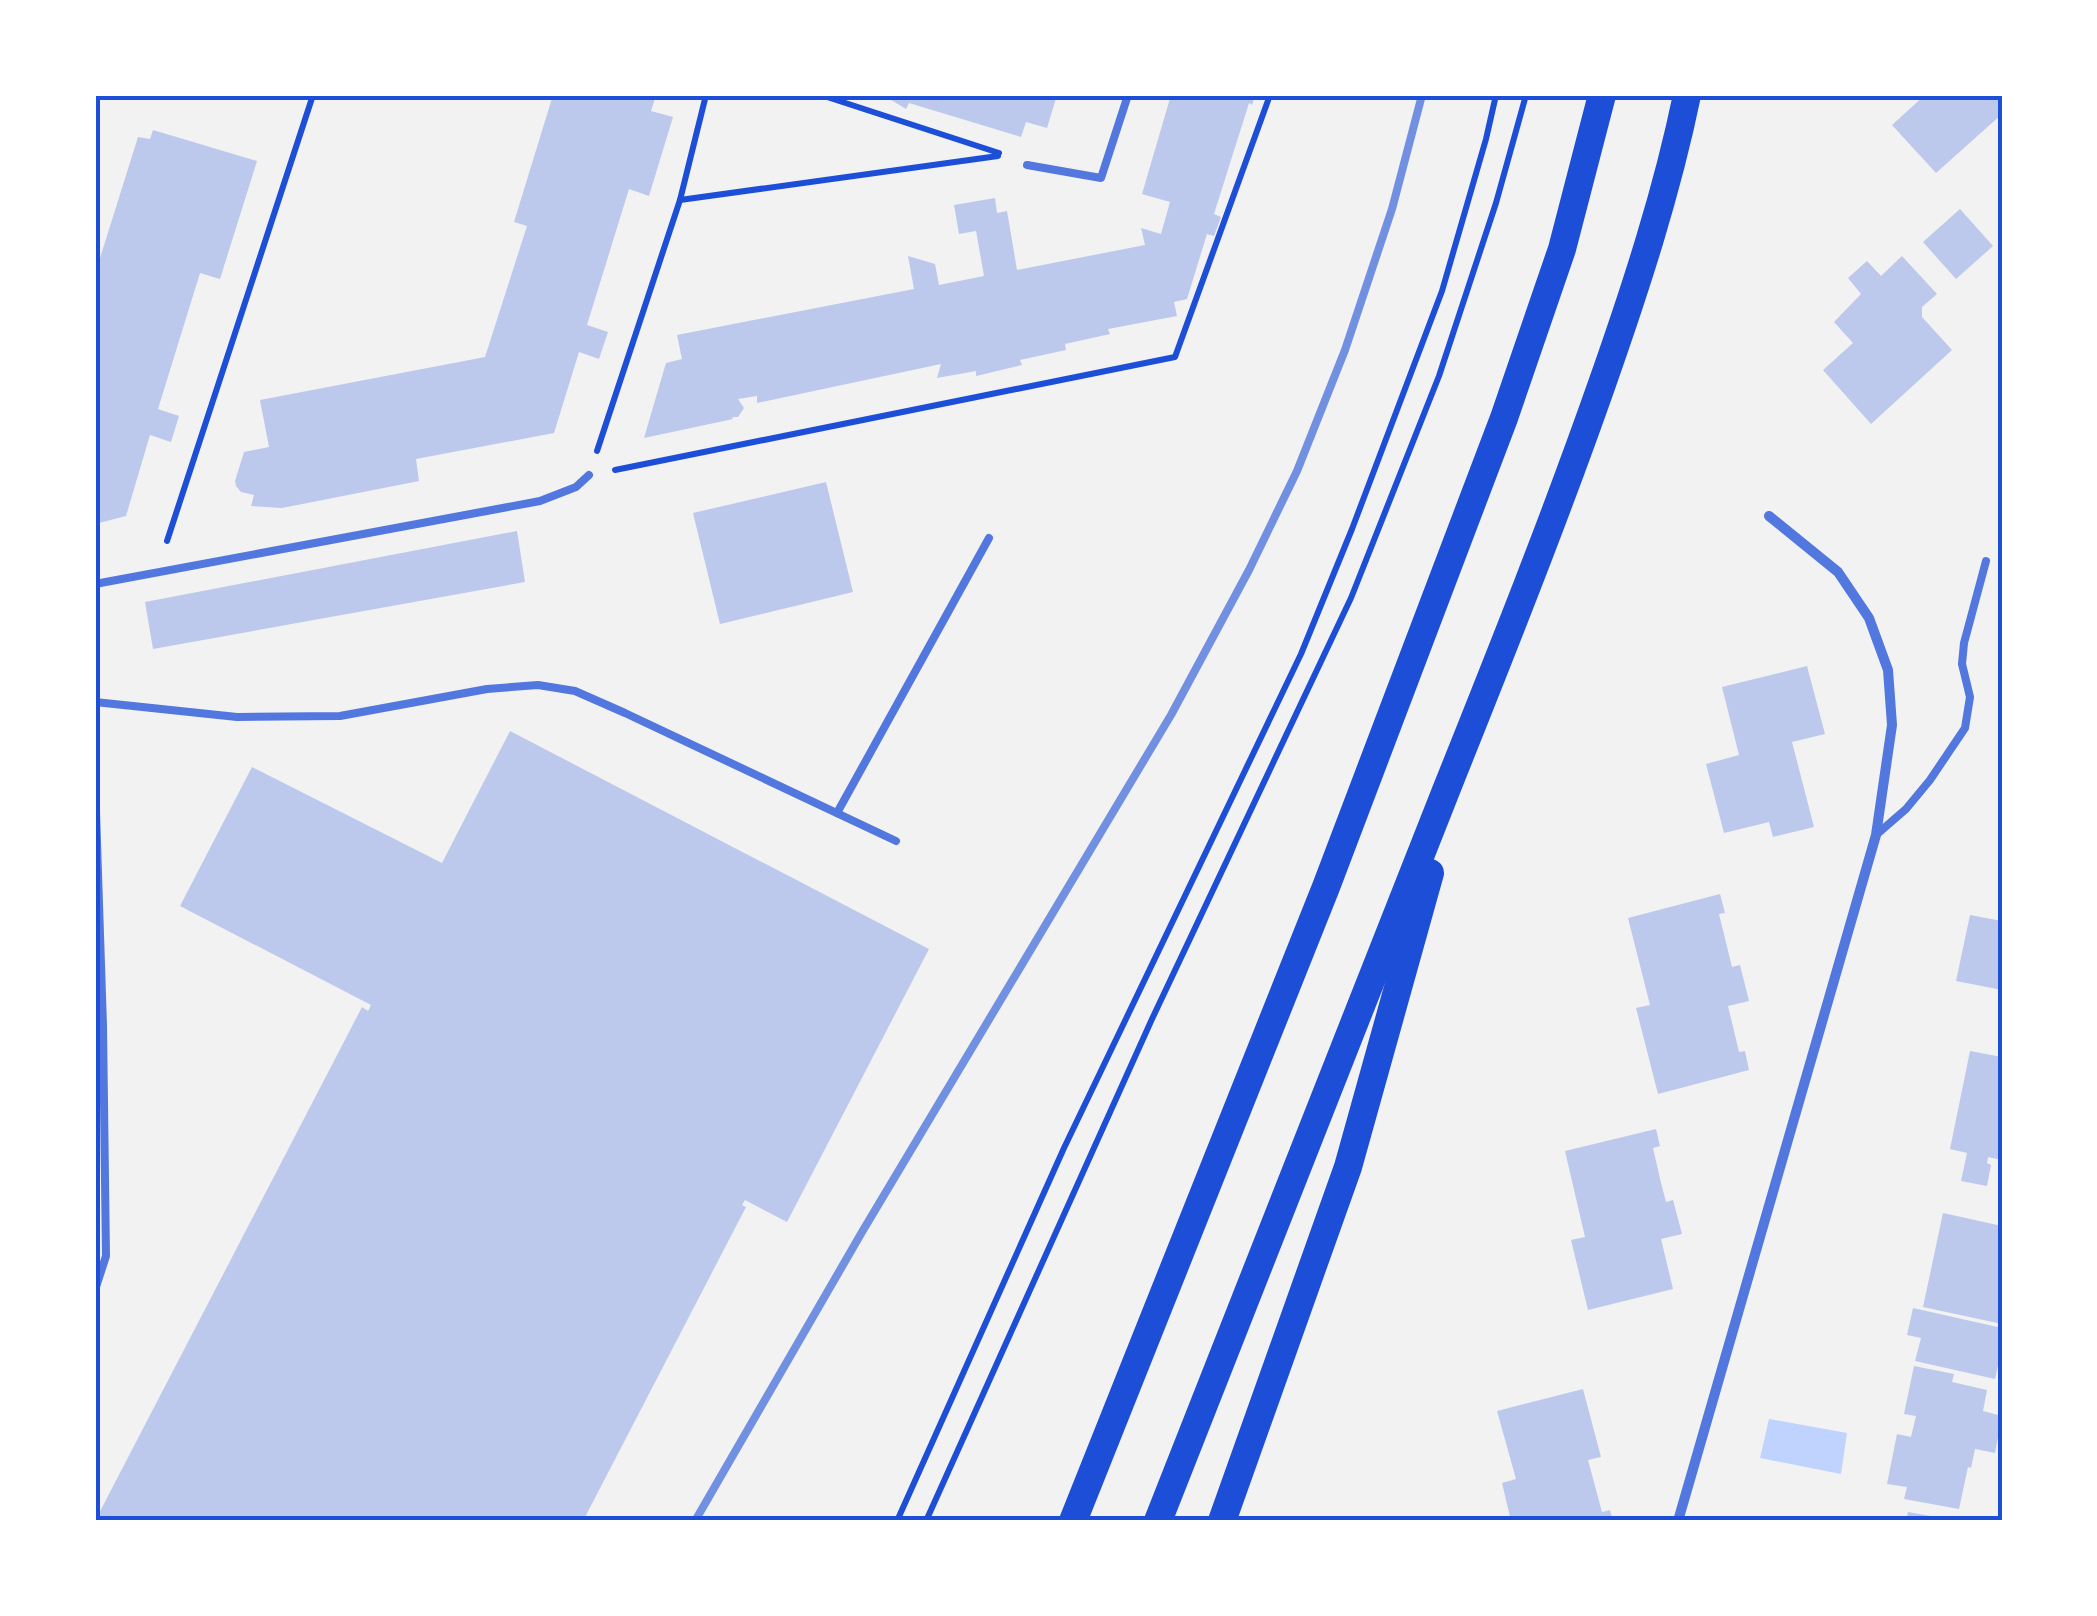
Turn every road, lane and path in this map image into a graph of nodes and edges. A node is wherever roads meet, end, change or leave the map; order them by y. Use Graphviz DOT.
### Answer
graph roads {
  1 [pos="313,95"];
  2 [pos="706,95"];
  3 [pos="821,95"];
  4 [pos="1128,95"];
  5 [pos="1270,95"];
  6 [pos="1496,95"];
  7 [pos="1526,95"];
  8 [pos="1602,95"];
  9 [pos="1687,95"];
  10 [pos="1028,165"];
  11 [pos="680,200"];
  12 [pos="589,476"];
  13 [pos="1769,516"];
  14 [pos="989,538"];
  15 [pos="1986,561"];
  16 [pos="156,572"];
  17 [pos="95,584"];
  18 [pos="95,702"];
  19 [pos="1468,737"];
  20 [pos="95,781"];
  21 [pos="837,813"];
  22 [pos="1876,836"];
  23 [pos="896,841"];
  24 [pos="97,924"];
  25 [pos="99,1027"];
  26 [pos="95,1290"];
  27 [pos="1074,1515"];
  28 [pos="897,1521"];
  29 [pos="926,1521"];
  30 [pos="1158,1521"];
  31 [pos="1222,1521"];
  32 [pos="1678,1521"];
  1 -- 16 [label="path"];
  2 -- 11 [label="path"];
  3 -- 11 [label="path"];
  4 -- 10 [label="lane"];
  5 -- 12 [label="path"];
  6 -- 28 [label="path"];
  7 -- 29 [label="path"];
  8 -- 27 [label="highway"];
  9 -- 19 [label="highway"];
  11 -- 12 [label="path"];
  12 -- 16 [label="lane"];
  13 -- 22 [label="street"];
  14 -- 21 [label="lane"];
  15 -- 22 [label="lane"];
  16 -- 17 [label="lane"];
  18 -- 21 [label="lane"];
  19 -- 30 [label="highway"];
  19 -- 31 [label="highway"];
  20 -- 24 [label="lane"];
  21 -- 23 [label="lane"];
  22 -- 32 [label="street"];
  24 -- 25 [label="lane"];
  25 -- 26 [label="lane"];
}
